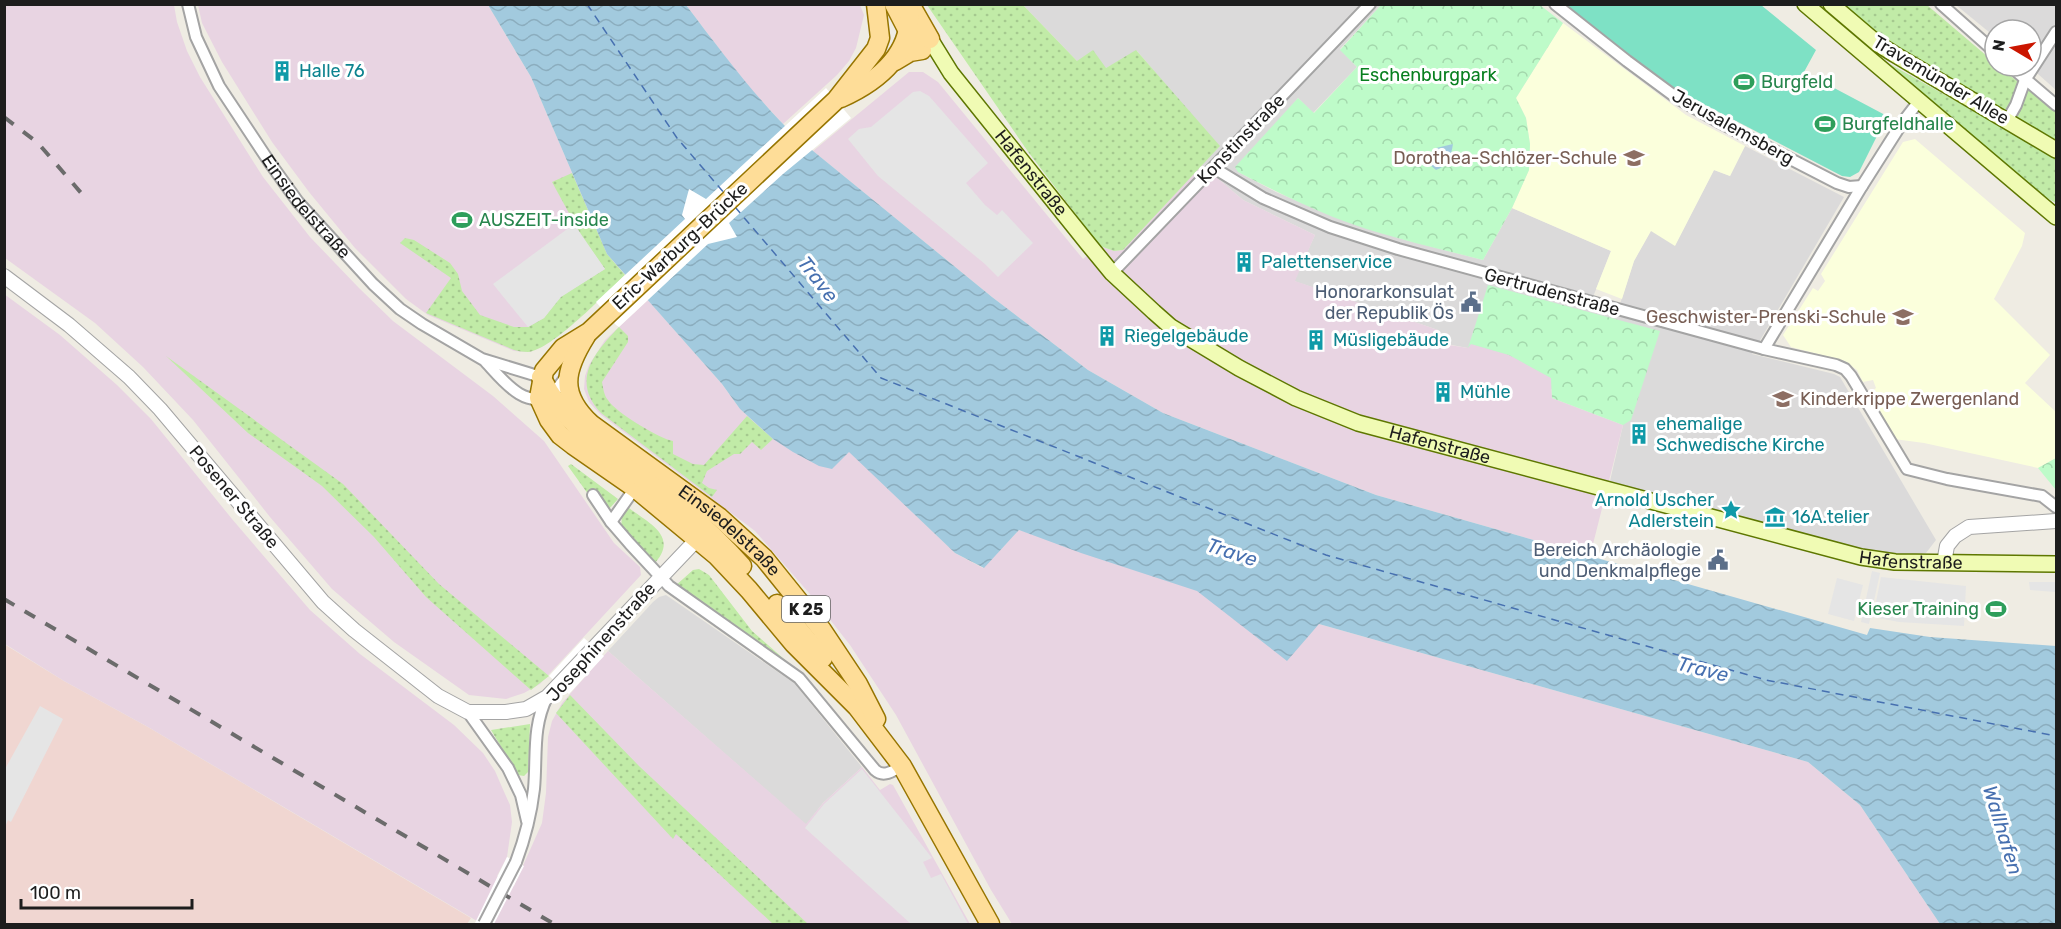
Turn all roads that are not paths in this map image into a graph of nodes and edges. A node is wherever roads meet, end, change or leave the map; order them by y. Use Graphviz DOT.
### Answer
graph roads {
  1 [pos="188,4"];
  2 [pos="876,4"];
  3 [pos="894,4"];
  4 [pos="909,4"];
  5 [pos="1370,4"];
  6 [pos="1555,4"];
  7 [pos="1805,4"];
  8 [pos="1831,4"];
  9 [pos="1941,4"];
  10 [pos="908,31"];
  11 [pos="2056,32"];
  12 [pos="880,38"];
  13 [pos="1983,41"];
  14 [pos="926,45"];
  15 [pos="891,64"];
  16 [pos="2025,80"];
  17 [pos="836,100"];
  18 [pos="1918,101"];
  19 [pos="2056,105"];
  20 [pos="2007,121"];
  21 [pos="2056,150"];
  22 [pos="1214,168"];
  23 [pos="1862,186"];
  24 [pos="2056,218"];
  25 [pos="1112,273"];
  26 [pos="4,276"];
  27 [pos="589,332"];
  28 [pos="1764,349"];
  29 [pos="482,359"];
  30 [pos="569,371"];
  31 [pos="541,377"];
  32 [pos="544,396"];
  33 [pos="635,488"];
  34 [pos="593,495"];
  35 [pos="2056,517"];
  36 [pos="611,522"];
  37 [pos="708,528"];
  38 [pos="1944,563"];
  39 [pos="2056,564"];
  40 [pos="660,577"];
  41 [pos="548,697"];
  42 [pos="468,712"];
  43 [pos="898,759"];
  44 [pos="528,828"];
  45 [pos="484,924"];
  46 [pos="990,924"];
  1 -- 29 [label="street, Einsiedelstraße"];
  2 -- 12 [label="main road"];
  3 -- 10 [label="main road, Hafenstraße"];
  4 -- 10 [label="main road, Eric-Warburg-Brücke"];
  4 -- 14 [label="main road, Hafenstraße"];
  5 -- 22 [label="street, Konstinstraße"];
  6 -- 23 [label="street, Jerusalemsberg"];
  7 -- 18 [label="main road, Travemünder Allee"];
  8 -- 20 [label="main road, Travemünder Allee"];
  9 -- 13 [label="street"];
  10 -- 12 [label="main road"];
  10 -- 14 [label="main road, Hafenstraße"];
  10 -- 15 [label="main road, Eric-Warburg-Brücke"];
  11 -- 16 [label="street"];
  12 -- 17 [label="main road, Eric-Warburg-Brücke"];
  14 -- 15 [label="main road"];
  14 -- 25 [label="main road, Hafenstraße"];
  15 -- 17 [label="main road, Eric-Warburg-Brücke"];
  16 -- 19 [label="street"];
  16 -- 20 [label="street"];
  17 -- 27 [label="main road, Eric-Warburg-Brücke"];
  18 -- 23 [label="street"];
  18 -- 24 [label="main road, Travemünder Allee"];
  20 -- 21 [label="main road, Travemünder Allee"];
  22 -- 25 [label="street, Konstinstraße"];
  22 -- 28 [label="street, Gertrudenstraße"];
  23 -- 28 [label="street"];
  25 -- 38 [label="main road, Hafenstraße"];
  26 -- 42 [label="street, Posener Straße"];
  27 -- 30 [label="main road"];
  27 -- 31 [label="main road, Eric-Warburg-Brücke"];
  28 -- 35 [label="street, Gertrudenstraße"];
  29 -- 31 [label="street, Einsiedelstraße"];
  29 -- 32 [label="street, Einsiedelstraße"];
  30 -- 32 [label="street"];
  30 -- 37 [label="main road, Einsiedelstraße / K 25"];
  31 -- 32 [label="main road"];
  32 -- 33 [label="main road, Einsiedelstraße / K 25"];
  32 -- 37 [label="main road, Einsiedelstraße / K 25"];
  33 -- 36 [label="street"];
  33 -- 37 [label="main road, Einsiedelstraße / K 25"];
  34 -- 36 [label="street"];
  35 -- 38 [label="street"];
  36 -- 40 [label="street"];
  37 -- 40 [label="street, Josephinenstraße"];
  37 -- 43 [label="main road, Einsiedelstraße / K 25"];
  37 -- 43 [label="main road, Einsiedelstraße / K 25"];
  38 -- 39 [label="main road, Hafenstraße"];
  40 -- 41 [label="street, Josephinenstraße"];
  40 -- 43 [label="street"];
  41 -- 42 [label="street, Posener Straße"];
  41 -- 44 [label="street, Josephinenstraße"];
  42 -- 44 [label="street, Posener Straße"];
  43 -- 46 [label="main road, Einsiedelstraße / K 25"];
  44 -- 45 [label="street, Josephinenstraße, bridge"];
}
